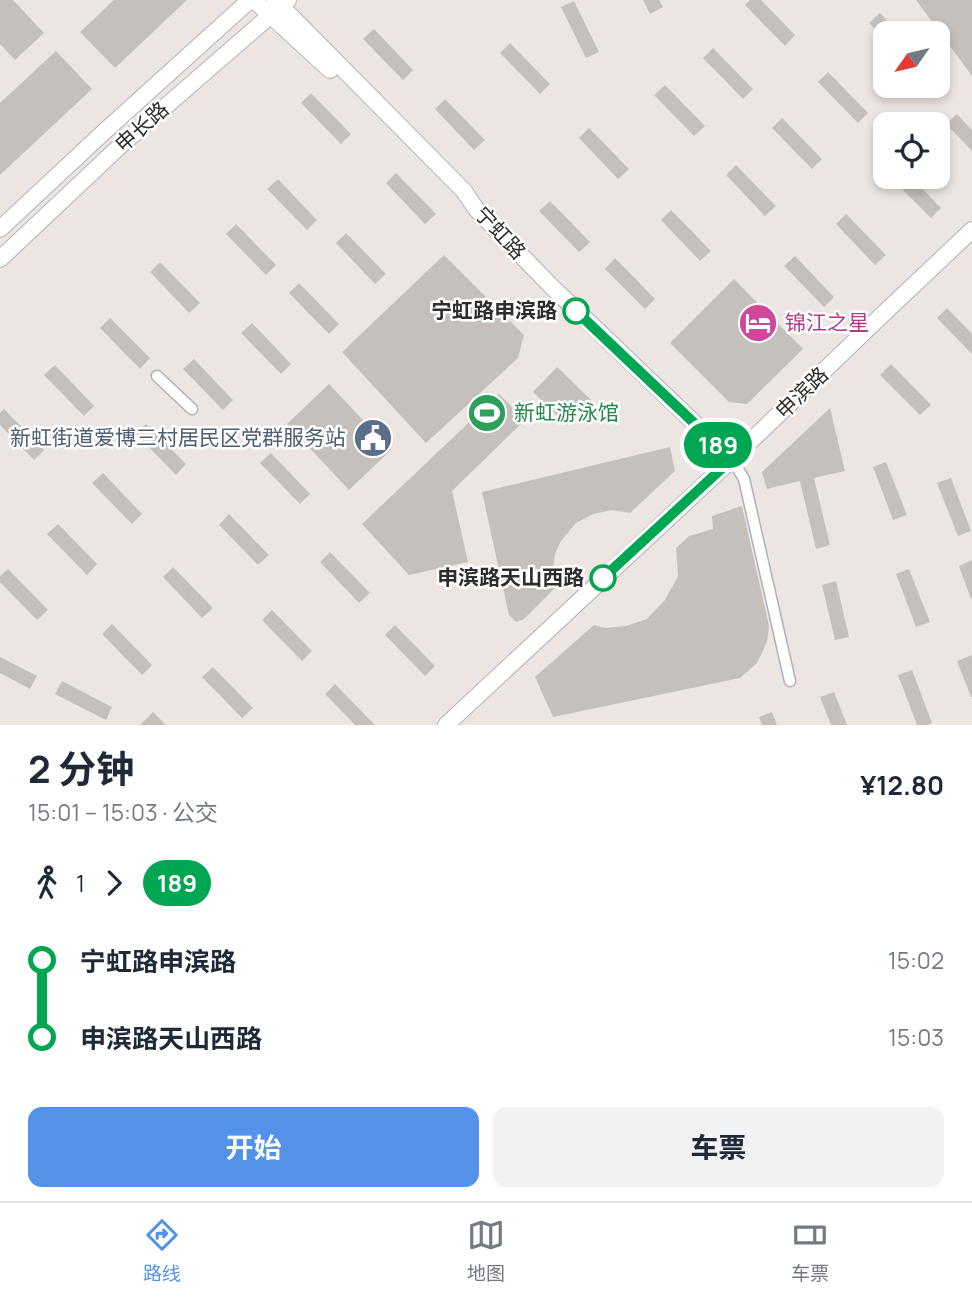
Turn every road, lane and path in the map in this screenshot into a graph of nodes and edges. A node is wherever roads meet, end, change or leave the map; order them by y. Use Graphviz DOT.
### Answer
graph roads {
  1 [pos="252,0"];
  2 [pos="278,5"];
  3 [pos="0,230"];
  4 [pos="972,230"];
  5 [pos="13,246"];
  6 [pos="0,259"];
  7 [pos="157,376"];
  8 [pos="192,409"];
  9 [pos="732,459"];
  10 [pos="790,681"];
  11 [pos="446,725"];
  1 -- 2 [label="main road, 宁虹路"];
  1 -- 3 [label="main road, 申长路"];
  2 -- 5 [label="main road, 申长路"];
  2 -- 9 [label="main road, 宁虹路"];
  3 -- 5 [label="street"];
  4 -- 9 [label="main road, 申滨路"];
  5 -- 6 [label="main road, 申长路"];
  7 -- 8 [label="street"];
  9 -- 10 [label="street"];
  9 -- 11 [label="main road, 申滨路"];
}
